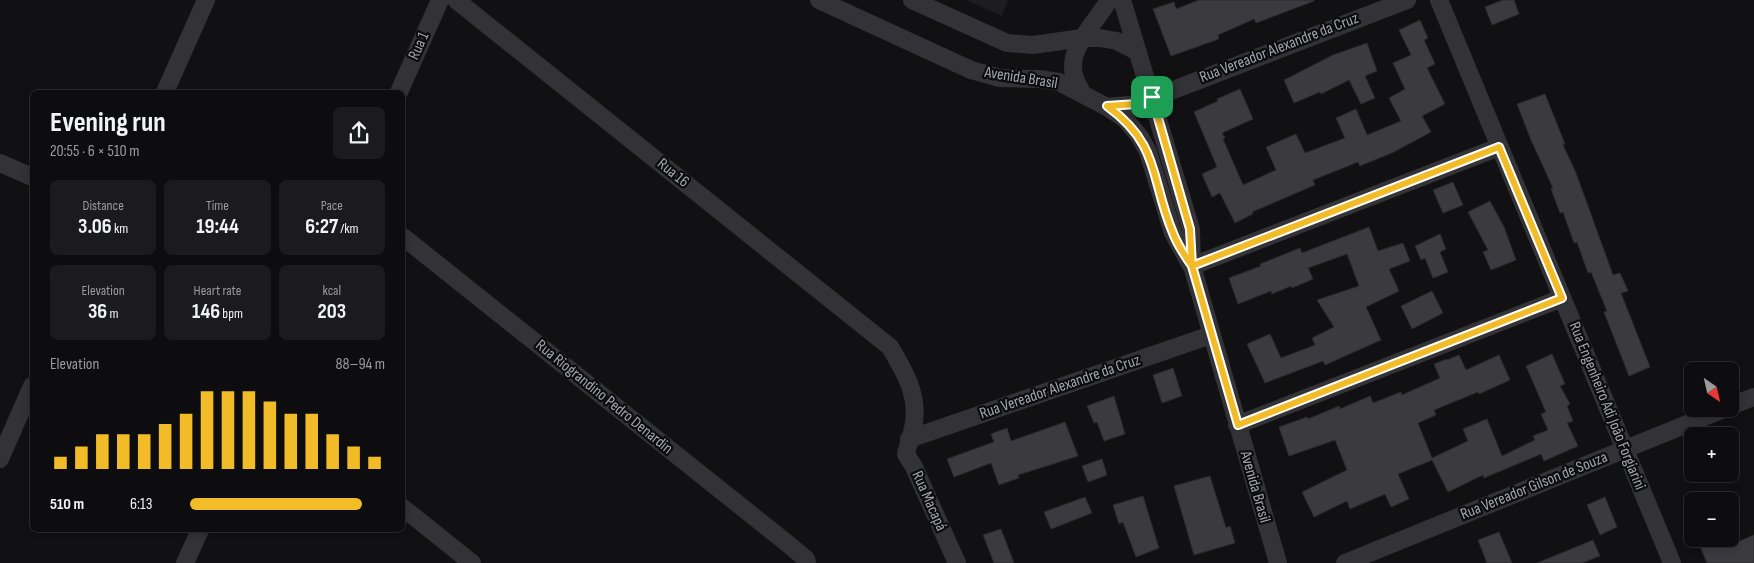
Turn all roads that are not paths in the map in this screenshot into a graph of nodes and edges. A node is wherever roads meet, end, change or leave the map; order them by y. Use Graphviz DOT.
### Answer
graph roads {
  1 [pos="206,0"];
  2 [pos="440,0"];
  3 [pos="456,0"];
  4 [pos="819,0"];
  5 [pos="912,0"];
  6 [pos="1109,0"];
  7 [pos="1122,0"];
  8 [pos="1407,0"];
  9 [pos="1439,0"];
  10 [pos="1082,38"];
  11 [pos="1138,52"];
  12 [pos="165,90"];
  13 [pos="399,90"];
  14 [pos="1082,93"];
  15 [pos="1152,97"];
  16 [pos="1107,106"];
  17 [pos="1499,147"];
  18 [pos="0,163"];
  19 [pos="30,177"];
  20 [pos="405,238"];
  21 [pos="1192,266"];
  22 [pos="1562,298"];
  23 [pos="1211,335"];
  24 [pos="890,347"];
  25 [pos="30,391"];
  26 [pos="1754,397"];
  27 [pos="1739,403"];
  28 [pos="1702,418"];
  29 [pos="1238,425"];
  30 [pos="909,439"];
  31 [pos="1624,449"];
  32 [pos="0,459"];
  33 [pos="405,509"];
  34 [pos="199,532"];
  35 [pos="806,561"];
  36 [pos="185,563"];
  37 [pos="472,563"];
  38 [pos="956,563"];
  39 [pos="1278,563"];
  40 [pos="1345,563"];
  41 [pos="1672,563"];
  1 -- 12 [label="street"];
  2 -- 13 [label="street, Rua 1"];
  3 -- 24 [label="street, Rua 16"];
  4 -- 14 [label="street, Avenida Brasil"];
  5 -- 10 [label="street, Avenida Brasil"];
  6 -- 10 [label="street"];
  7 -- 11 [label="street, Avenida Brasil"];
  8 -- 15 [label="street, Rua Vereador Alexandre da Cruz"];
  9 -- 17 [label="street, Rua Engenheiro Adi João Forgiarini"];
  10 -- 11 [label="street, Avenida Brasil"];
  10 -- 14 [label="street"];
  11 -- 15 [label="street, Avenida Brasil"];
  14 -- 16 [label="street, Avenida Brasil"];
  15 -- 16 [label="street"];
  15 -- 21 [label="street, Avenida Brasil"];
  16 -- 21 [label="street, Avenida Brasil"];
  17 -- 21 [label="street"];
  17 -- 22 [label="street, Rua Engenheiro Adi João Forgiarini"];
  18 -- 19 [label="street"];
  20 -- 35 [label="street, Rua Riograndino Pedro Denardin"];
  21 -- 23 [label="street, Avenida Brasil"];
  22 -- 29 [label="street"];
  22 -- 31 [label="street, Rua Engenheiro Adi João Forgiarini"];
  23 -- 29 [label="street, Avenida Brasil"];
  23 -- 30 [label="street, Rua Vereador Alexandre da Cruz"];
  24 -- 30 [label="street, Rua Macapá"];
  25 -- 32 [label="street"];
  26 -- 27 [label="street"];
  28 -- 31 [label="street, Rua Vereador Gilson de Souza"];
  29 -- 39 [label="street, Avenida Brasil"];
  30 -- 38 [label="street, Rua Macapá"];
  31 -- 40 [label="street, Rua Vereador Gilson de Souza"];
  31 -- 41 [label="street, Rua Engenheiro Adi João Forgiarini"];
  33 -- 37 [label="street"];
  34 -- 36 [label="street"];
}
